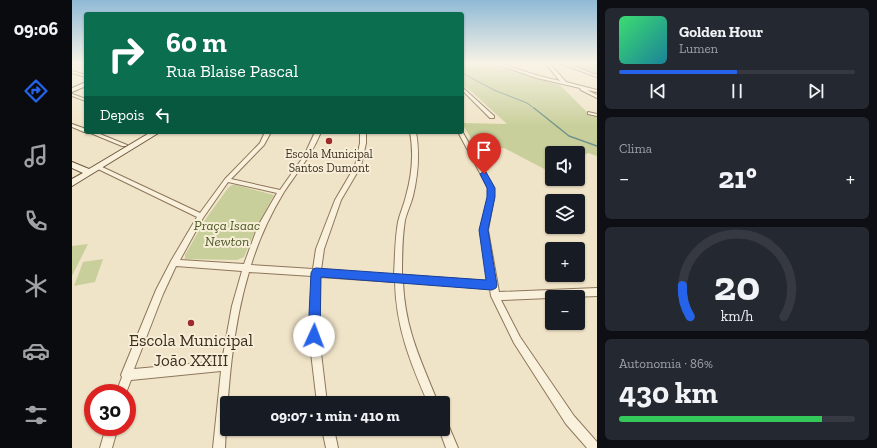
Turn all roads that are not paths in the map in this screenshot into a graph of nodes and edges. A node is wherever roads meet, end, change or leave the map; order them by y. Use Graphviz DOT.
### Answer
graph roads {
  1 [pos="568,84"];
  2 [pos="84,85"];
  3 [pos="576,86"];
  4 [pos="84,89"];
  5 [pos="72,90"];
  6 [pos="464,90"];
  7 [pos="597,91"];
  8 [pos="72,95"];
  9 [pos="597,97"];
  10 [pos="84,99"];
  11 [pos="590,113"];
  12 [pos="597,115"];
  13 [pos="492,117"];
  14 [pos="72,125"];
  15 [pos="84,129"];
  16 [pos="95,134"];
  17 [pos="143,134"];
  18 [pos="153,134"];
  19 [pos="267,134"];
  20 [pos="317,134"];
  21 [pos="363,134"];
  22 [pos="414,134"];
  23 [pos="462,134"];
  24 [pos="124,145"];
  25 [pos="72,165"];
  26 [pos="98,167"];
  27 [pos="86,171"];
  28 [pos="72,176"];
  29 [pos="227,180"];
  30 [pos="72,183"];
  31 [pos="282,192"];
  32 [pos="201,216"];
  33 [pos="174,263"];
  34 [pos="247,267"];
  35 [pos="316,273"];
  36 [pos="399,280"];
  37 [pos="492,285"];
  38 [pos="597,292"];
  39 [pos="495,296"];
  40 [pos="226,366"];
  41 [pos="126,375"];
  42 [pos="124,384"];
  43 [pos="321,396"];
  44 [pos="430,396"];
  45 [pos="109,436"];
  46 [pos="329,436"];
  47 [pos="447,436"];
  48 [pos="106,448"];
  49 [pos="220,448"];
  50 [pos="332,448"];
  51 [pos="452,448"];
  52 [pos="595,448"];
  1 -- 3 [label="street"];
  2 -- 5 [label="main road"];
  3 -- 7 [label="street"];
  3 -- 9 [label="street"];
  4 -- 8 [label="main road"];
  6 -- 13 [label="street"];
  8 -- 10 [label="street"];
  11 -- 12 [label="street"];
  14 -- 15 [label="street"];
  16 -- 24 [label="street"];
  17 -- 24 [label="main road"];
  18 -- 26 [label="main road"];
  19 -- 29 [label="street"];
  20 -- 31 [label="street"];
  21 -- 35 [label="street"];
  22 -- 36 [label="street"];
  23 -- 37 [label="street"];
  24 -- 27 [label="main road"];
  25 -- 27 [label="main road"];
  26 -- 27 [label="main road"];
  26 -- 32 [label="street"];
  27 -- 28 [label="main road"];
  27 -- 30 [label="main road"];
  29 -- 31 [label="street"];
  29 -- 32 [label="street"];
  31 -- 34 [label="street"];
  32 -- 33 [label="street"];
  33 -- 34 [label="street"];
  33 -- 41 [label="street"];
  34 -- 35 [label="street"];
  34 -- 40 [label="street"];
  35 -- 36 [label="street"];
  35 -- 43 [label="street"];
  36 -- 37 [label="street"];
  36 -- 44 [label="street"];
  37 -- 39 [label="street"];
  38 -- 39 [label="street"];
  39 -- 52 [label="street"];
  40 -- 41 [label="street"];
  40 -- 49 [label="street"];
  41 -- 42 [label="street"];
  45 -- 48 [label="street"];
  46 -- 50 [label="street"];
  47 -- 51 [label="street"];
}
